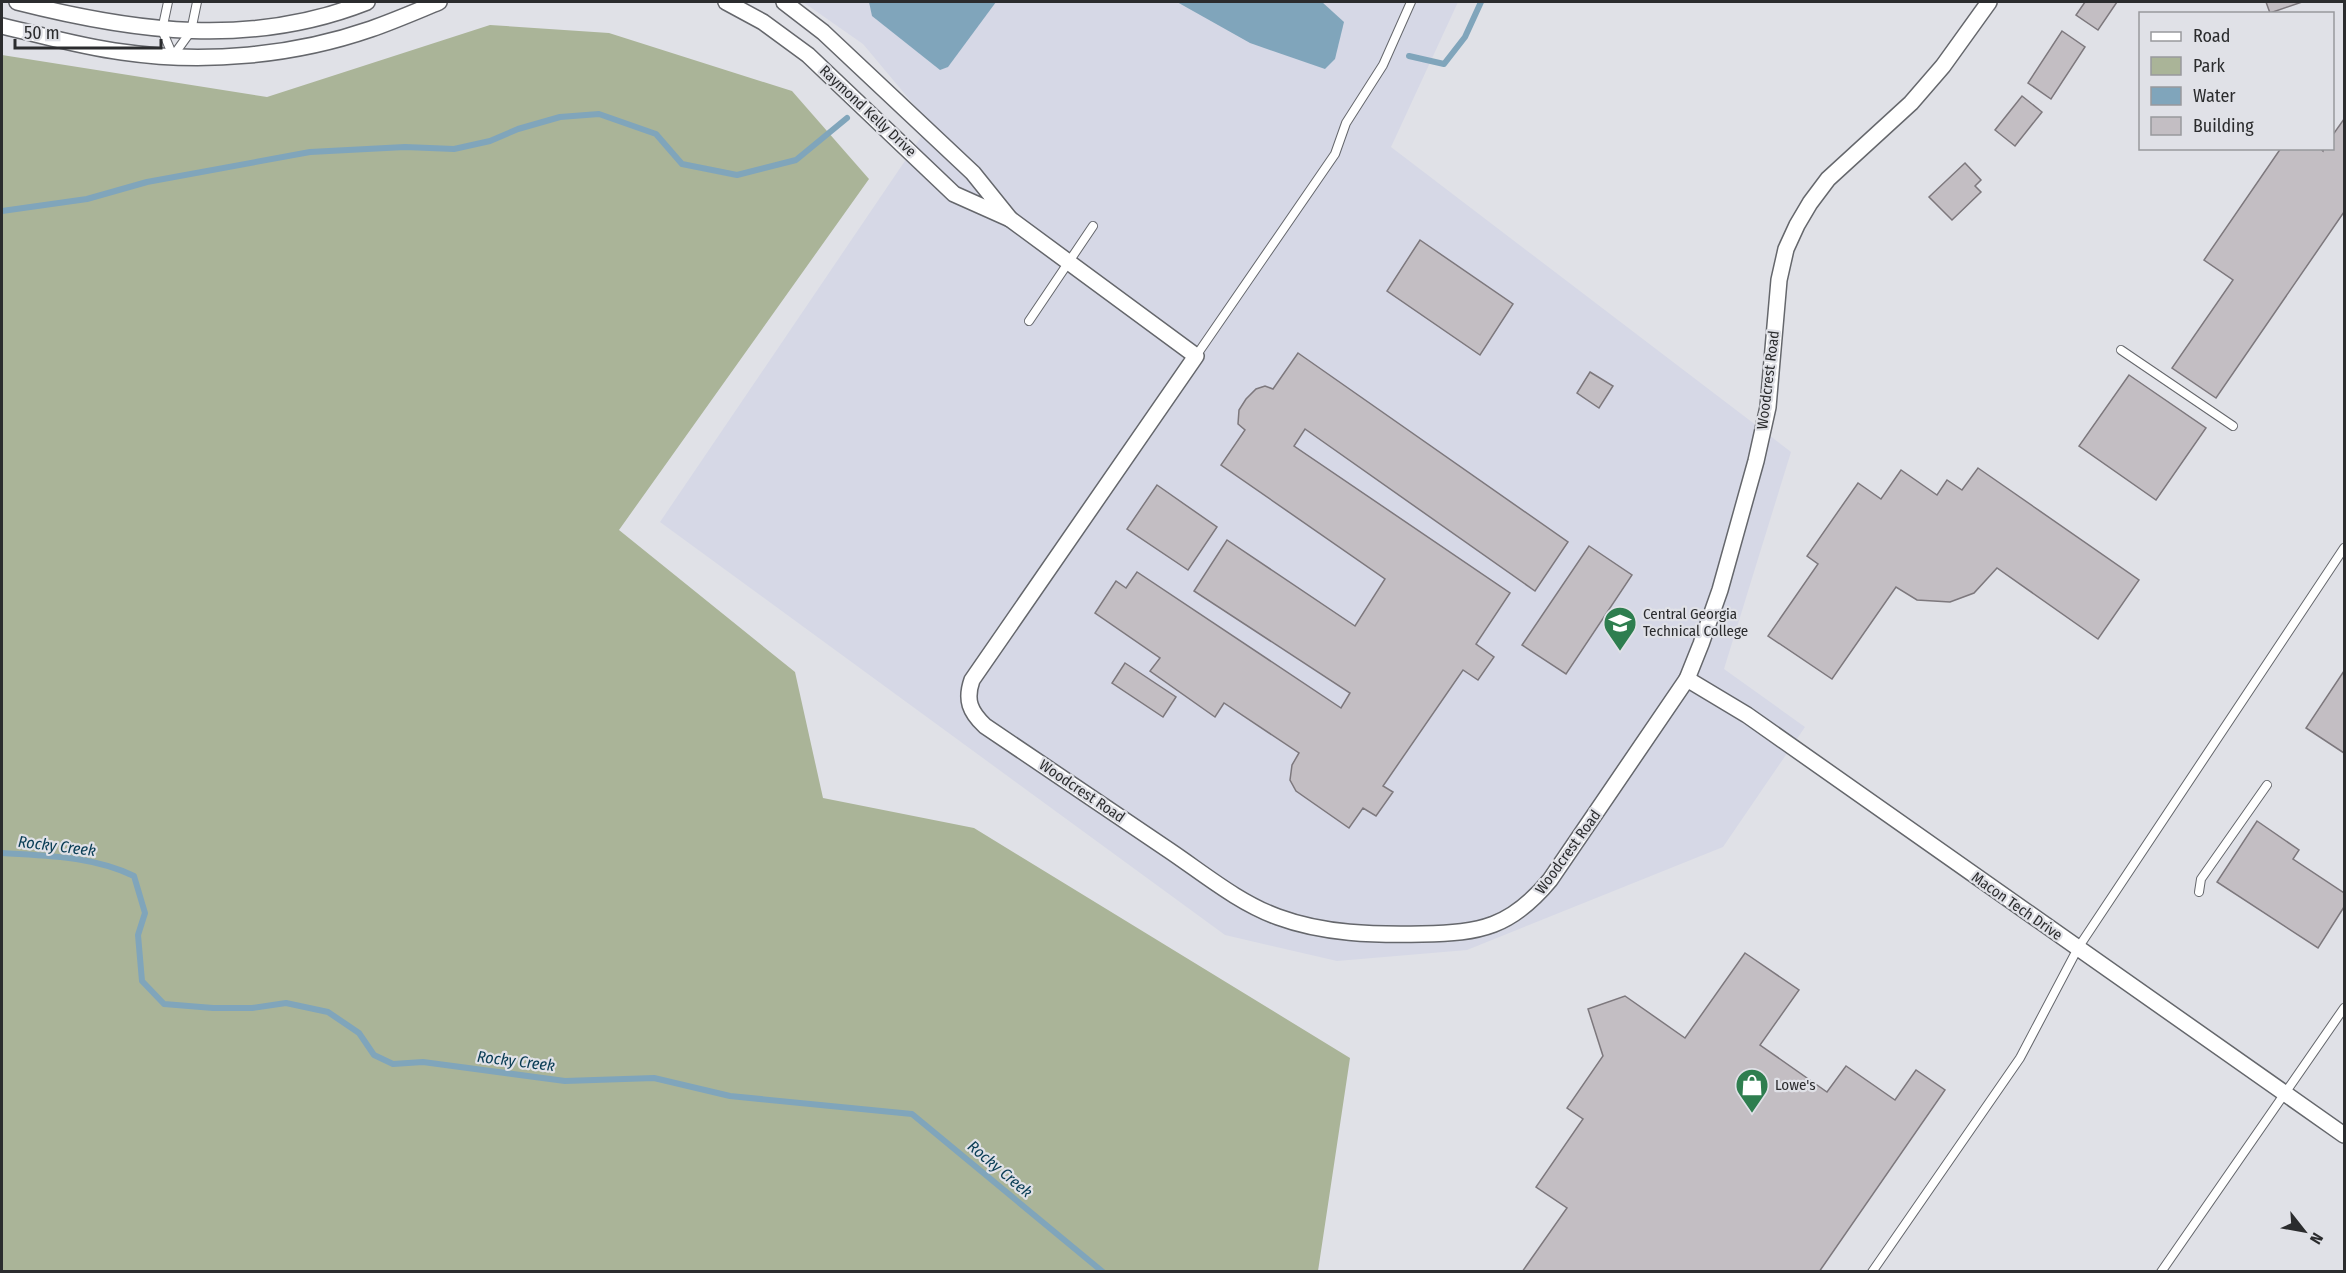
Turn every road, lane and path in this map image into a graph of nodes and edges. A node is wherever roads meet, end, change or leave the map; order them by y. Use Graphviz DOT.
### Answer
graph roads {
  1 [pos="17,2"];
  2 [pos="168,2"];
  3 [pos="197,2"];
  4 [pos="368,2"];
  5 [pos="439,2"];
  6 [pos="726,2"];
  7 [pos="784,2"];
  8 [pos="1411,2"];
  9 [pos="1989,2"];
  10 [pos="2,26"];
  11 [pos="162,30"];
  12 [pos="191,31"];
  13 [pos="173,56"];
  14 [pos="1010,219"];
  15 [pos="1093,226"];
  16 [pos="1068,262"];
  17 [pos="1029,321"];
  18 [pos="2121,350"];
  19 [pos="1196,356"];
  20 [pos="2233,426"];
  21 [pos="2344,548"];
  22 [pos="1687,680"];
  23 [pos="2267,785"];
  24 [pos="2199,892"];
  25 [pos="2078,948"];
  26 [pos="2344,1008"];
  27 [pos="2286,1093"];
  28 [pos="2344,1135"];
  29 [pos="1872,1272"];
  30 [pos="2161,1272"];
  1 -- 11 [label="street"];
  2 -- 11 [label="lane"];
  3 -- 12 [label="lane"];
  4 -- 12 [label="street"];
  5 -- 13 [label="street"];
  6 -- 14 [label="street, Raymond Kelly Drive"];
  7 -- 14 [label="street, Raymond Kelly Drive"];
  8 -- 19 [label="lane"];
  9 -- 22 [label="street, Woodcrest Road"];
  10 -- 13 [label="street"];
  11 -- 12 [label="street"];
  11 -- 13 [label="lane"];
  12 -- 13 [label="lane"];
  14 -- 16 [label="street, Raymond Kelly Drive"];
  15 -- 16 [label="lane"];
  16 -- 17 [label="lane"];
  16 -- 19 [label="street, Raymond Kelly Drive"];
  18 -- 20 [label="lane"];
  19 -- 22 [label="street, Woodcrest Road"];
  21 -- 25 [label="lane"];
  22 -- 25 [label="street, Macon Tech Drive"];
  23 -- 24 [label="lane"];
  25 -- 27 [label="street, Macon Tech Drive"];
  25 -- 29 [label="lane"];
  26 -- 27 [label="lane"];
  27 -- 28 [label="street, Macon Tech Drive"];
  27 -- 30 [label="lane"];
}
